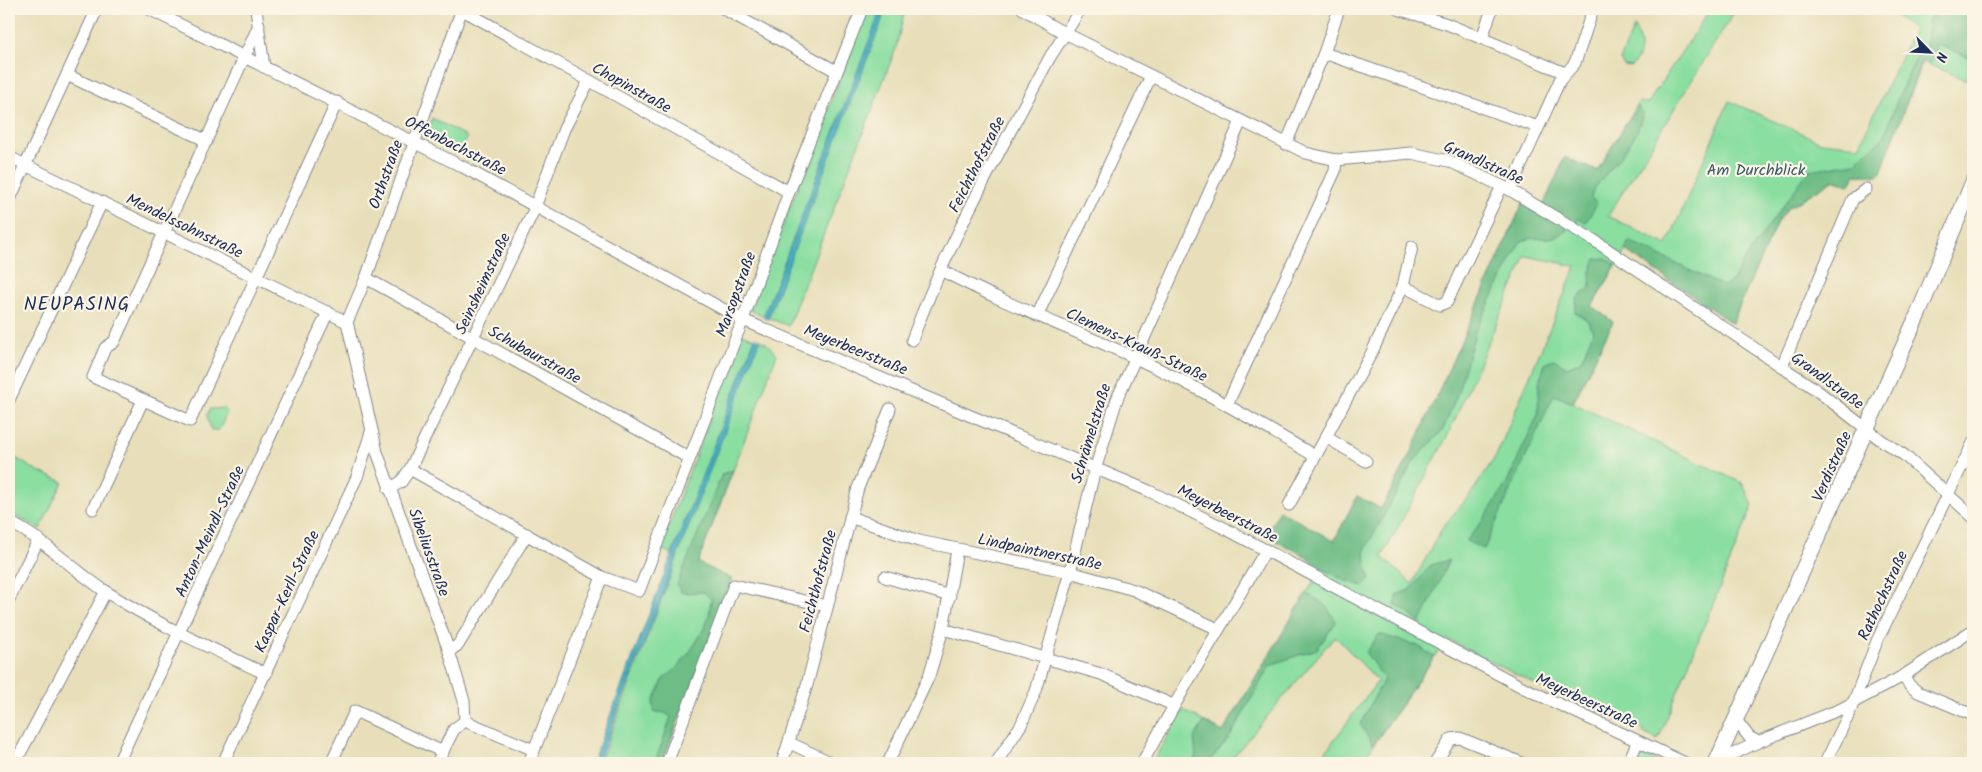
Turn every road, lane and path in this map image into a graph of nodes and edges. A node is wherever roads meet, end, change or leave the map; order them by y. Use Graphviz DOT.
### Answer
graph roads {
  1 [pos="97,9"];
  2 [pos="149,9"];
  3 [pos="256,9"];
  4 [pos="461,9"];
  5 [pos="724,9"];
  6 [pos="862,9"];
  7 [pos="1023,9"];
  8 [pos="1080,9"];
  9 [pos="1338,9"];
  10 [pos="1398,9"];
  11 [pos="1492,9"];
  12 [pos="1593,9"];
  13 [pos="259,25"];
  14 [pos="1065,33"];
  15 [pos="1482,38"];
  16 [pos="1324,53"];
  17 [pos="243,57"];
  18 [pos="264,67"];
  19 [pos="836,71"];
  20 [pos="1566,73"];
  21 [pos="67,75"];
  22 [pos="1151,76"];
  23 [pos="589,81"];
  24 [pos="337,102"];
  25 [pos="1241,121"];
  26 [pos="1538,127"];
  27 [pos="207,140"];
  28 [pos="414,142"];
  29 [pos="1286,144"];
  30 [pos="9,157"];
  31 [pos="1336,160"];
  32 [pos="25,165"];
  33 [pos="1973,182"];
  34 [pos="1506,188"];
  35 [pos="1866,189"];
  36 [pos="789,192"];
  37 [pos="9,201"];
  38 [pos="102,202"];
  39 [pos="535,204"];
  40 [pos="164,232"];
  41 [pos="1412,247"];
  42 [pos="941,270"];
  43 [pos="256,277"];
  44 [pos="366,278"];
  45 [pos="1403,286"];
  46 [pos="328,312"];
  47 [pos="1038,316"];
  48 [pos="347,322"];
  49 [pos="748,322"];
  50 [pos="474,338"];
  51 [pos="912,340"];
  52 [pos="1134,357"];
  53 [pos="1782,366"];
  54 [pos="9,400"];
  55 [pos="143,400"];
  56 [pos="1227,405"];
  57 [pos="890,409"];
  58 [pos="1867,428"];
  59 [pos="372,431"];
  60 [pos="1326,437"];
  61 [pos="1973,443"];
  62 [pos="1315,456"];
  63 [pos="689,458"];
  64 [pos="1366,461"];
  65 [pos="1096,467"];
  66 [pos="410,470"];
  67 [pos="389,489"];
  68 [pos="1949,495"];
  69 [pos="1289,505"];
  70 [pos="92,509"];
  71 [pos="850,517"];
  72 [pos="1973,517"];
  73 [pos="9,522"];
  74 [pos="527,534"];
  75 [pos="39,539"];
  76 [pos="957,550"];
  77 [pos="1266,550"];
  78 [pos="1070,572"];
  79 [pos="602,577"];
  80 [pos="885,577"];
  81 [pos="106,592"];
  82 [pos="950,596"];
  83 [pos="9,599"];
  84 [pos="827,606"];
  85 [pos="943,629"];
  86 [pos="1218,629"];
  87 [pos="1973,630"];
  88 [pos="180,632"];
  89 [pos="449,651"];
  90 [pos="1046,657"];
  91 [pos="266,674"];
  92 [pos="1903,676"];
  93 [pos="1854,702"];
  94 [pos="1173,705"];
  95 [pos="1973,715"];
  96 [pos="1736,720"];
  97 [pos="465,721"];
  98 [pos="1638,741"];
  99 [pos="1758,742"];
  100 [pos="790,743"];
  101 [pos="534,750"];
  102 [pos="442,752"];
  103 [pos="1829,762"];
  104 [pos="15,763"];
  105 [pos="118,763"];
  106 [pos="223,763"];
  107 [pos="331,763"];
  108 [pos="437,763"];
  109 [pos="529,763"];
  110 [pos="667,763"];
  111 [pos="782,763"];
  112 [pos="832,763"];
  113 [pos="888,763"];
  114 [pos="996,763"];
  115 [pos="1142,763"];
  116 [pos="1435,763"];
  117 [pos="1522,763"];
  118 [pos="1628,763"];
  119 [pos="1685,763"];
  120 [pos="1716,763"];
  1 -- 21 [label="street"];
  2 -- 17 [label="street, Offenbachstraße"];
  3 -- 13 [label="street"];
  4 -- 23 [label="street, Chopinstraße"];
  4 -- 28 [label="street, Orthstraße"];
  5 -- 19 [label="street"];
  6 -- 19 [label="street, Marsopstraße"];
  7 -- 14 [label="street, Grandlstraße"];
  8 -- 14 [label="street, Feichthofstraße"];
  9 -- 16 [label="street"];
  10 -- 15 [label="street"];
  11 -- 15 [label="street"];
  12 -- 20 [label="street"];
  13 -- 17 [label="street"];
  13 -- 18 [label="street"];
  14 -- 22 [label="street, Grandlstraße"];
  14 -- 42 [label="street, Feichthofstraße"];
  15 -- 20 [label="street"];
  16 -- 26 [label="street"];
  16 -- 29 [label="street"];
  17 -- 18 [label="street, Offenbachstraße"];
  17 -- 27 [label="street"];
  18 -- 24 [label="street, Offenbachstraße"];
  19 -- 36 [label="street, Marsopstraße"];
  20 -- 26 [label="street"];
  21 -- 27 [label="street"];
  21 -- 32 [label="street"];
  22 -- 25 [label="street, Grandlstraße"];
  22 -- 47 [label="street"];
  23 -- 36 [label="street, Chopinstraße"];
  23 -- 39 [label="street, Seinsheimstraße"];
  24 -- 28 [label="street, Offenbachstraße"];
  24 -- 43 [label="street"];
  25 -- 29 [label="street, Grandlstraße"];
  25 -- 52 [label="street, Schrämelstraße"];
  26 -- 34 [label="street"];
  27 -- 40 [label="street"];
  28 -- 39 [label="street, Offenbachstraße"];
  28 -- 44 [label="street, Orthstraße"];
  29 -- 31 [label="street, Grandlstraße"];
  30 -- 32 [label="street, Mendelssohnstraße"];
  31 -- 34 [label="street, Grandlstraße"];
  31 -- 56 [label="street"];
  32 -- 37 [label="street"];
  32 -- 38 [label="street, Mendelssohnstraße"];
  33 -- 58 [label="main road, Verdistraße"];
  34 -- 45 [label="street"];
  34 -- 53 [label="street, Grandlstraße"];
  35 -- 53 [label="street"];
  36 -- 49 [label="street, Marsopstraße"];
  38 -- 40 [label="street, Mendelssohnstraße"];
  38 -- 54 [label="street"];
  39 -- 49 [label="street, Offenbachstraße"];
  39 -- 50 [label="street, Seinsheimstraße"];
  40 -- 43 [label="street, Mendelssohnstraße"];
  40 -- 55 [label="street"];
  41 -- 45 [label="street"];
  42 -- 47 [label="street, Clemens-Krauß-Straße"];
  42 -- 51 [label="street, Feichthofstraße"];
  43 -- 46 [label="street, Mendelssohnstraße"];
  43 -- 55 [label="street"];
  44 -- 48 [label="street, Orthstraße"];
  44 -- 50 [label="street, Schubaurstraße"];
  45 -- 60 [label="street"];
  46 -- 48 [label="street, Mendelssohnstraße"];
  46 -- 88 [label="street, Anton-Meindl-Straße"];
  47 -- 52 [label="street, Clemens-Krauß-Straße"];
  48 -- 59 [label="street, Sibeliusstraße"];
  49 -- 63 [label="street, Marsopstraße"];
  49 -- 65 [label="street, Meyerbeerstraße"];
  50 -- 63 [label="street, Schubaurstraße"];
  50 -- 66 [label="street, Seinsheimstraße"];
  52 -- 56 [label="street, Clemens-Krauß-Straße"];
  52 -- 65 [label="street, Schrämelstraße"];
  53 -- 58 [label="street, Grandlstraße"];
  55 -- 70 [label="street"];
  56 -- 62 [label="street, Clemens-Krauß-Straße"];
  57 -- 71 [label="street, Feichthofstraße"];
  58 -- 68 [label="street, Grandlstraße"];
  58 -- 96 [label="main road, Verdistraße"];
  59 -- 67 [label="street, Sibeliusstraße"];
  59 -- 91 [label="street, Kaspar-Kerll-Straße"];
  60 -- 62 [label="street"];
  60 -- 64 [label="street"];
  61 -- 68 [label="street, Rathochstraße"];
  62 -- 69 [label="street"];
  63 -- 79 [label="street, Marsopstraße"];
  65 -- 77 [label="street, Meyerbeerstraße"];
  65 -- 78 [label="street, Schrämelstraße"];
  66 -- 67 [label="street, Seinsheimstraße"];
  66 -- 74 [label="street"];
  67 -- 89 [label="street, Sibeliusstraße"];
  68 -- 72 [label="street, Grandlstraße"];
  68 -- 93 [label="street, Rathochstraße"];
  71 -- 76 [label="street, Lindpaintnerstraße"];
  71 -- 84 [label="street, Feichthofstraße"];
  73 -- 75 [label="street"];
  74 -- 79 [label="street"];
  74 -- 89 [label="street"];
  75 -- 81 [label="street"];
  75 -- 83 [label="street"];
  76 -- 78 [label="street, Lindpaintnerstraße"];
  76 -- 82 [label="street"];
  77 -- 86 [label="street"];
  77 -- 98 [label="street, Meyerbeerstraße"];
  78 -- 86 [label="street, Lindpaintnerstraße"];
  78 -- 90 [label="street, Schrämelstraße"];
  79 -- 101 [label="street"];
  80 -- 82 [label="street"];
  81 -- 88 [label="street"];
  81 -- 104 [label="street"];
  82 -- 85 [label="street"];
  84 -- 100 [label="street, Feichthofstraße"];
  84 -- 110 [label="street"];
  85 -- 90 [label="street"];
  85 -- 113 [label="street"];
  86 -- 94 [label="street"];
  87 -- 92 [label="street"];
  88 -- 91 [label="street"];
  88 -- 105 [label="street, Anton-Meindl-Straße"];
  89 -- 97 [label="street, Sibeliusstraße"];
  90 -- 94 [label="street"];
  90 -- 114 [label="street, Schrämelstraße"];
  91 -- 106 [label="street, Kaspar-Kerll-Straße"];
  92 -- 93 [label="street"];
  92 -- 95 [label="street"];
  93 -- 99 [label="street"];
  93 -- 103 [label="street, Rathochstraße"];
  94 -- 115 [label="street"];
  96 -- 99 [label="street"];
  96 -- 120 [label="main road, Verdistraße"];
  97 -- 101 [label="street"];
  97 -- 102 [label="street"];
  98 -- 118 [label="street"];
  98 -- 119 [label="street, Meyerbeerstraße"];
  99 -- 120 [label="street"];
  100 -- 111 [label="street, Feichthofstraße"];
  100 -- 112 [label="street"];
  101 -- 109 [label="street"];
  102 -- 107 [label="street"];
  102 -- 108 [label="street"];
  116 -- 117 [label="street"];
}
